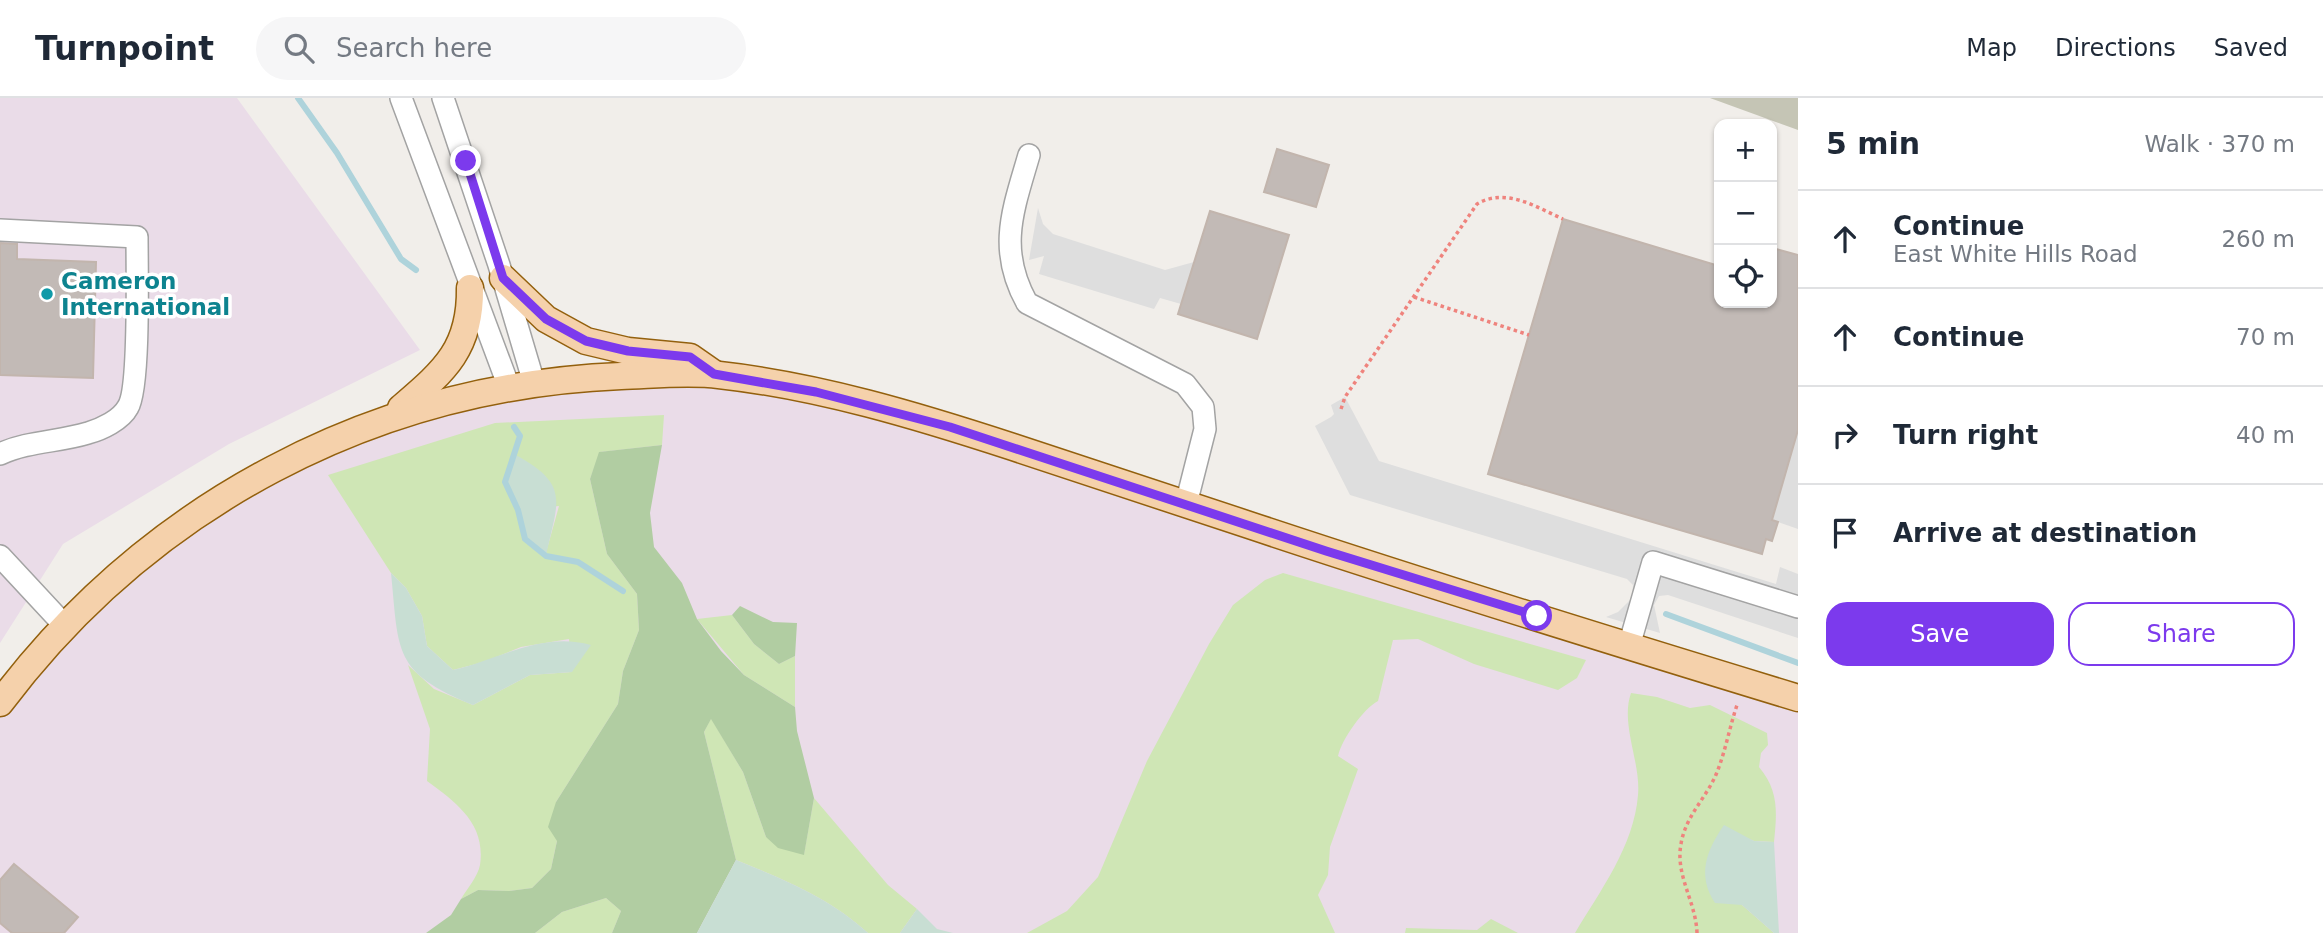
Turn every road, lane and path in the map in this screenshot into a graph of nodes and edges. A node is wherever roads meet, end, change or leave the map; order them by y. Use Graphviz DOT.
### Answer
graph roads {
  1 [pos="401,98"];
  2 [pos="445,98"];
  3 [pos="1029,155"];
  4 [pos="1563,219"];
  5 [pos="0,230"];
  6 [pos="503,278"];
  7 [pos="470,288"];
  8 [pos="1414,298"];
  9 [pos="1529,335"];
  10 [pos="714,374"];
  11 [pos="521,385"];
  12 [pos="1341,409"];
  13 [pos="391,416"];
  14 [pos="0,454"];
  15 [pos="1186,504"];
  16 [pos="0,556"];
  17 [pos="1798,607"];
  18 [pos="66,627"];
  19 [pos="1629,646"];
  20 [pos="1744,681"];
  21 [pos="1798,698"];
  22 [pos="0,703"];
  23 [pos="1697,933"];
  1 -- 7 [label="street"];
  2 -- 6 [label="street"];
  3 -- 15 [label="street"];
  4 -- 8 [label="path"];
  5 -- 14 [label="street"];
  6 -- 10 [label="main road"];
  6 -- 11 [label="street"];
  7 -- 11 [label="street"];
  7 -- 13 [label="main road"];
  8 -- 9 [label="path"];
  8 -- 12 [label="path"];
  10 -- 11 [label="main road"];
  10 -- 15 [label="main road"];
  11 -- 13 [label="main road"];
  13 -- 18 [label="main road"];
  15 -- 19 [label="main road"];
  16 -- 18 [label="street"];
  17 -- 19 [label="street"];
  18 -- 22 [label="main road"];
  19 -- 20 [label="main road"];
  20 -- 21 [label="main road"];
  20 -- 23 [label="path"];
}
